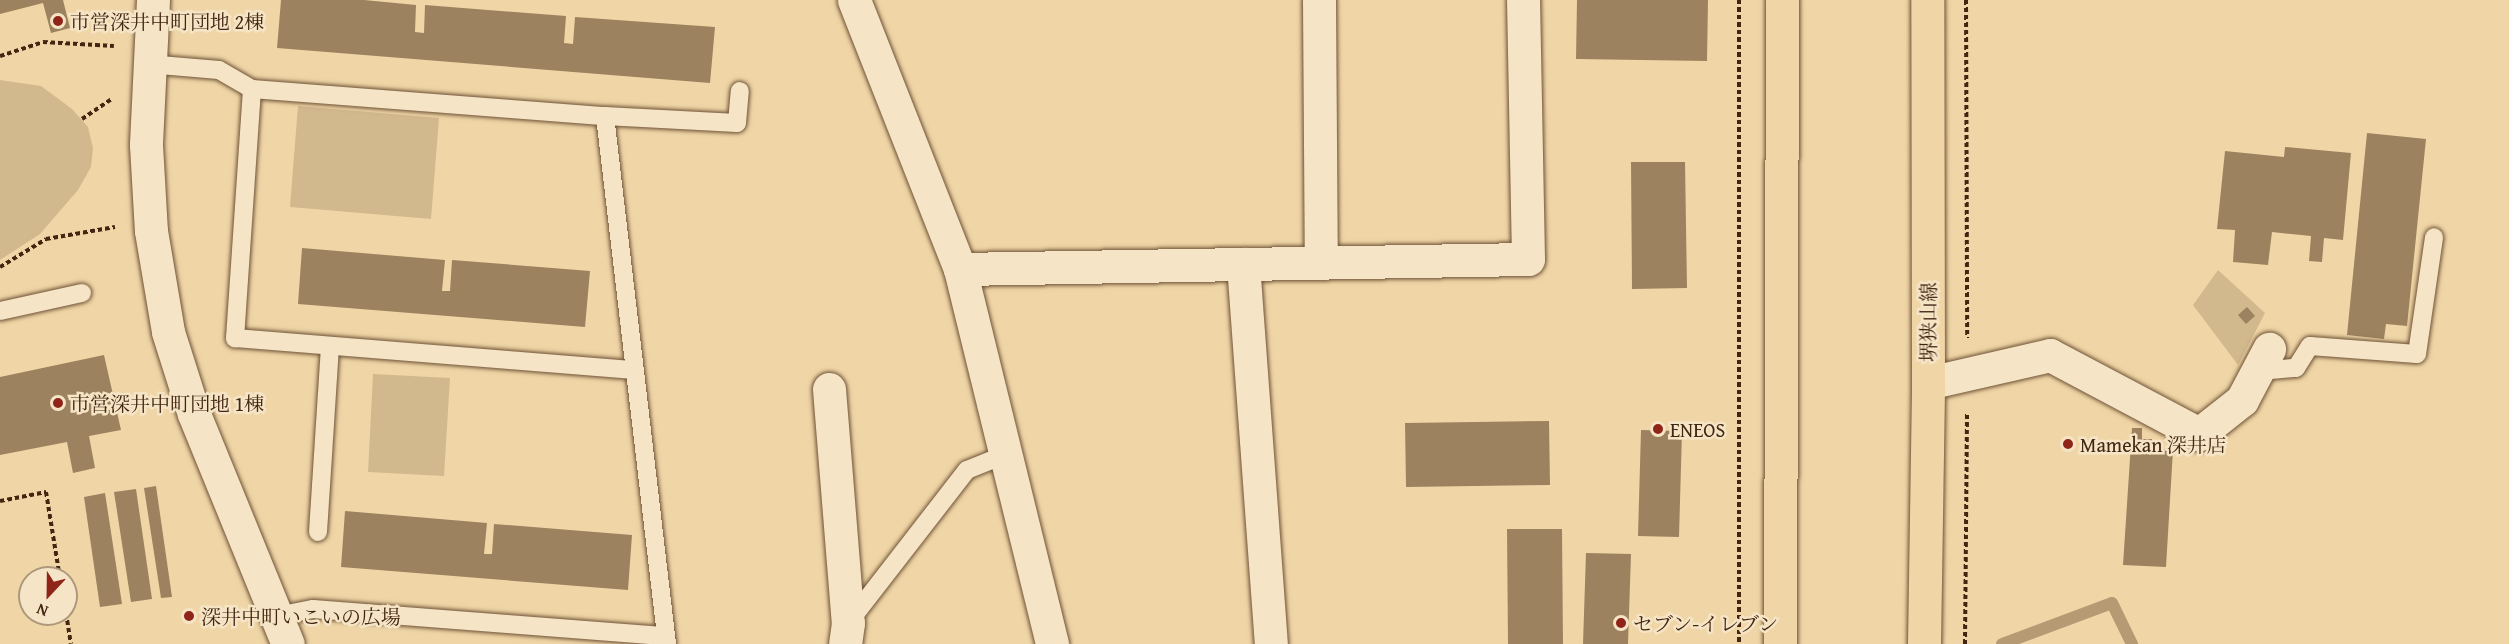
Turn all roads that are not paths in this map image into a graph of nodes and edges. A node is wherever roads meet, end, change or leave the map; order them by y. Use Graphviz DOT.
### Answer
graph roads {
  1 [pos="153,0"];
  2 [pos="854,0"];
  3 [pos="1319,0"];
  4 [pos="1524,0"];
  5 [pos="1782,0"];
  6 [pos="1927,0"];
  7 [pos="137,55"];
  8 [pos="252,89"];
  9 [pos="740,91"];
  10 [pos="605,116"];
  11 [pos="2434,237"];
  12 [pos="1321,262"];
  13 [pos="1243,264"];
  14 [pos="960,269"];
  15 [pos="82,293"];
  16 [pos="0,311"];
  17 [pos="330,346"];
  18 [pos="2264,360"];
  19 [pos="635,370"];
  20 [pos="1928,383"];
  21 [pos="829,389"];
  22 [pos="1004,455"];
  23 [pos="318,532"];
  24 [pos="283,630"];
  25 [pos="846,634"];
  26 [pos="667,640"];
  27 [pos="1052,644"];
  28 [pos="1271,644"];
  29 [pos="1780,644"];
  30 [pos="1924,644"];
  1 -- 7 [label="street"];
  2 -- 14 [label="street"];
  3 -- 12 [label="street"];
  4 -- 12 [label="street"];
  5 -- 29 [label="main road"];
  6 -- 20 [label="main road, 堺狭山線"];
  7 -- 8 [label="lane"];
  7 -- 24 [label="street"];
  8 -- 10 [label="lane"];
  8 -- 17 [label="lane"];
  9 -- 10 [label="lane"];
  10 -- 19 [label="lane"];
  11 -- 18 [label="lane"];
  12 -- 13 [label="street"];
  13 -- 14 [label="street"];
  13 -- 28 [label="street"];
  14 -- 22 [label="street"];
  15 -- 16 [label="lane"];
  17 -- 19 [label="lane"];
  17 -- 23 [label="lane"];
  18 -- 20 [label="street"];
  19 -- 26 [label="lane"];
  20 -- 30 [label="main road, 堺狭山線"];
  21 -- 25 [label="street"];
  22 -- 25 [label="lane"];
  22 -- 27 [label="street"];
  24 -- 26 [label="lane"];
}
